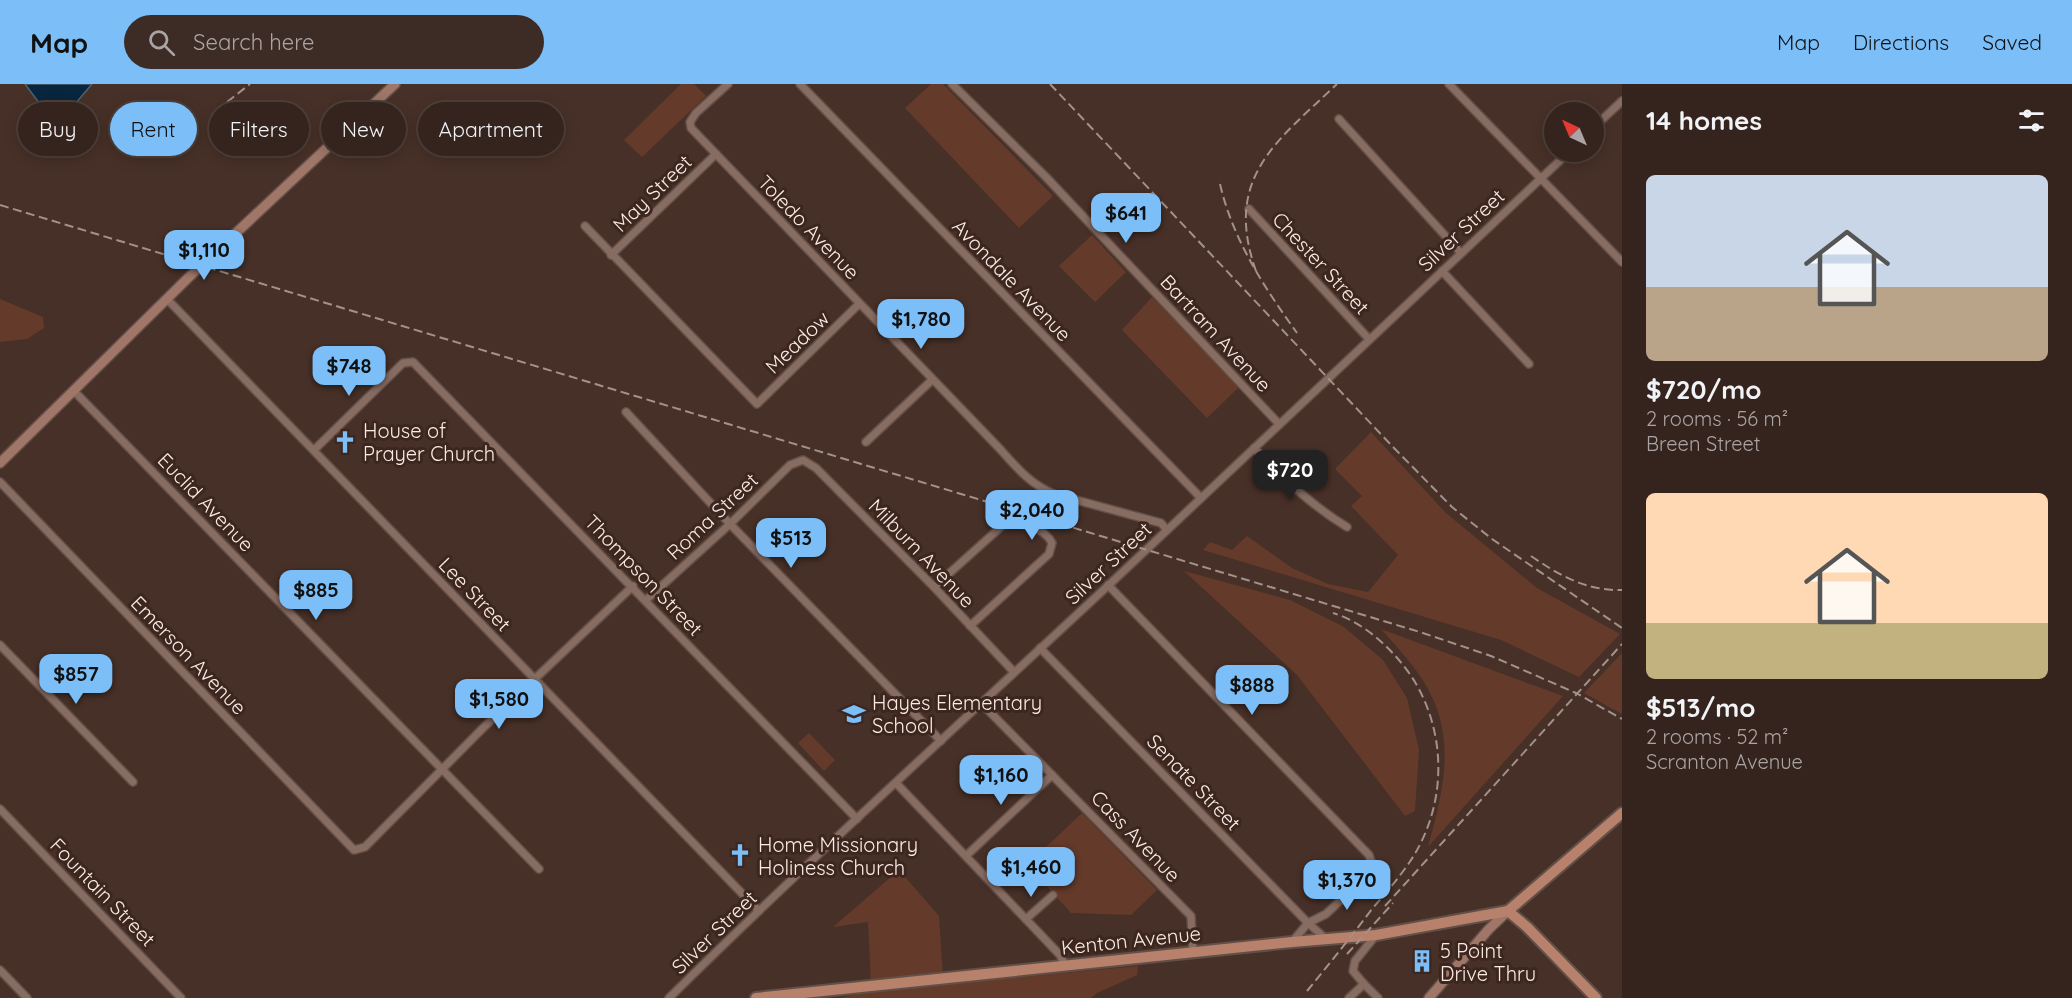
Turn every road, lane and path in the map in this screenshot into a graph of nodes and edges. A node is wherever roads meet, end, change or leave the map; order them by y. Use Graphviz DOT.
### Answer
graph roads {
  1 [pos="395,84"];
  2 [pos="728,84"];
  3 [pos="800,84"];
  4 [pos="952,84"];
  5 [pos="1449,84"];
  6 [pos="1622,101"];
  7 [pos="1339,118"];
  8 [pos="1604,118"];
  9 [pos="716,154"];
  10 [pos="1558,162"];
  11 [pos="1540,178"];
  12 [pos="1249,209"];
  13 [pos="585,226"];
  14 [pos="1461,253"];
  15 [pos="611,255"];
  16 [pos="1622,261"];
  17 [pos="1442,271"];
  18 [pos="168,300"];
  19 [pos="859,304"];
  20 [pos="1369,339"];
  21 [pos="1529,364"];
  22 [pos="932,380"];
  23 [pos="74,391"];
  24 [pos="626,412"];
  25 [pos="1280,424"];
  26 [pos="866,442"];
  27 [pos="1254,448"];
  28 [pos="314,450"];
  29 [pos="803,460"];
  30 [pos="0,463"];
  31 [pos="0,482"];
  32 [pos="1201,498"];
  33 [pos="730,524"];
  34 [pos="1347,527"];
  35 [pos="1167,530"];
  36 [pos="1108,585"];
  37 [pos="633,586"];
  38 [pos="934,588"];
  39 [pos="646,600"];
  40 [pos="970,626"];
  41 [pos="0,645"];
  42 [pos="1040,648"];
  43 [pos="1014,672"];
  44 [pos="534,679"];
  45 [pos="981,703"];
  46 [pos="940,741"];
  47 [pos="441,769"];
  48 [pos="1052,775"];
  49 [pos="134,782"];
  50 [pos="896,783"];
  51 [pos="0,809"];
  52 [pos="1622,813"];
  53 [pos="857,819"];
  54 [pos="967,855"];
  55 [pos="539,869"];
  56 [pos="1053,895"];
  57 [pos="759,911"];
  58 [pos="1508,911"];
  59 [pos="1026,920"];
  60 [pos="1308,923"];
  61 [pos="1376,935"];
  62 [pos="1326,939"];
  63 [pos="1292,942"];
  64 [pos="1193,952"];
  65 [pos="1065,965"];
  66 [pos="0,970"];
  67 [pos="1364,984"];
  68 [pos="27,998"];
  69 [pos="181,998"];
  70 [pos="669,998"];
  71 [pos="756,998"];
  72 [pos="1349,998"];
  73 [pos="1378,998"];
  74 [pos="1429,998"];
  75 [pos="1596,998"];
  1 -- 18 [label="street"];
  2 -- 9 [label="street, Toledo Avenue"];
  3 -- 32 [label="street, Avondale Avenue"];
  4 -- 25 [label="street, Bartram Avenue"];
  5 -- 11 [label="street"];
  6 -- 8 [label="street"];
  7 -- 14 [label="street"];
  9 -- 15 [label="street, May Street"];
  9 -- 19 [label="street, Toledo Avenue"];
  10 -- 11 [label="street, Silver Street"];
  11 -- 14 [label="street, Silver Street"];
  11 -- 16 [label="street"];
  12 -- 20 [label="street, Chester Street"];
  13 -- 15 [label="street"];
  14 -- 17 [label="street, Silver Street"];
  15 -- 19 [label="street, Meadow"];
  17 -- 20 [label="street, Silver Street"];
  17 -- 21 [label="street"];
  18 -- 23 [label="street"];
  18 -- 28 [label="street, Lee Street"];
  19 -- 22 [label="street, Toledo Avenue"];
  20 -- 25 [label="street, Silver Street"];
  22 -- 26 [label="street"];
  22 -- 35 [label="street, Toledo Avenue"];
  23 -- 30 [label="street"];
  23 -- 47 [label="street, Euclid Avenue"];
  24 -- 33 [label="street"];
  25 -- 27 [label="street, Silver Street"];
  27 -- 32 [label="street, Silver Street"];
  27 -- 34 [label="street"];
  28 -- 37 [label="street, Thompson Street"];
  28 -- 44 [label="street, Lee Street"];
  29 -- 33 [label="street, Roma Street"];
  29 -- 38 [label="street, Milburn Avenue"];
  31 -- 47 [label="street, Emerson Avenue"];
  32 -- 35 [label="street, Silver Street"];
  33 -- 39 [label="street, Roma Street"];
  33 -- 46 [label="street"];
  35 -- 36 [label="street, Silver Street"];
  36 -- 42 [label="street, Silver Street"];
  36 -- 60 [label="street"];
  37 -- 39 [label="street, Thompson Street"];
  37 -- 44 [label="street"];
  38 -- 40 [label="street, Milburn Avenue"];
  38 -- 40 [label="street"];
  39 -- 53 [label="street, Thompson Street"];
  40 -- 43 [label="street, Milburn Avenue"];
  41 -- 49 [label="street"];
  42 -- 43 [label="street, Silver Street"];
  42 -- 60 [label="street, Senate Street"];
  43 -- 45 [label="street, Silver Street"];
  44 -- 47 [label="street"];
  44 -- 57 [label="street, Lee Street"];
  45 -- 46 [label="street, Silver Street"];
  45 -- 48 [label="street, Cass Avenue"];
  46 -- 50 [label="street, Silver Street"];
  47 -- 55 [label="street, Euclid Avenue"];
  48 -- 54 [label="street"];
  48 -- 64 [label="street, Cass Avenue"];
  50 -- 53 [label="street, Silver Street"];
  50 -- 54 [label="street"];
  51 -- 69 [label="street, Fountain Street"];
  52 -- 58 [label="main road"];
  53 -- 57 [label="street, Silver Street"];
  54 -- 59 [label="street"];
  56 -- 59 [label="street"];
  57 -- 70 [label="street, Silver Street"];
  58 -- 61 [label="main road, Kenton Avenue"];
  58 -- 74 [label="street"];
  58 -- 75 [label="main road"];
  59 -- 65 [label="street"];
  60 -- 62 [label="street, Senate Street"];
  60 -- 63 [label="street"];
  61 -- 62 [label="main road, Kenton Avenue"];
  61 -- 67 [label="street"];
  62 -- 63 [label="main road, Kenton Avenue"];
  63 -- 64 [label="main road, Kenton Avenue"];
  64 -- 65 [label="main road, Kenton Avenue"];
  65 -- 71 [label="main road, Kenton Avenue"];
  66 -- 68 [label="street"];
  67 -- 72 [label="street"];
  67 -- 73 [label="street"];
}
